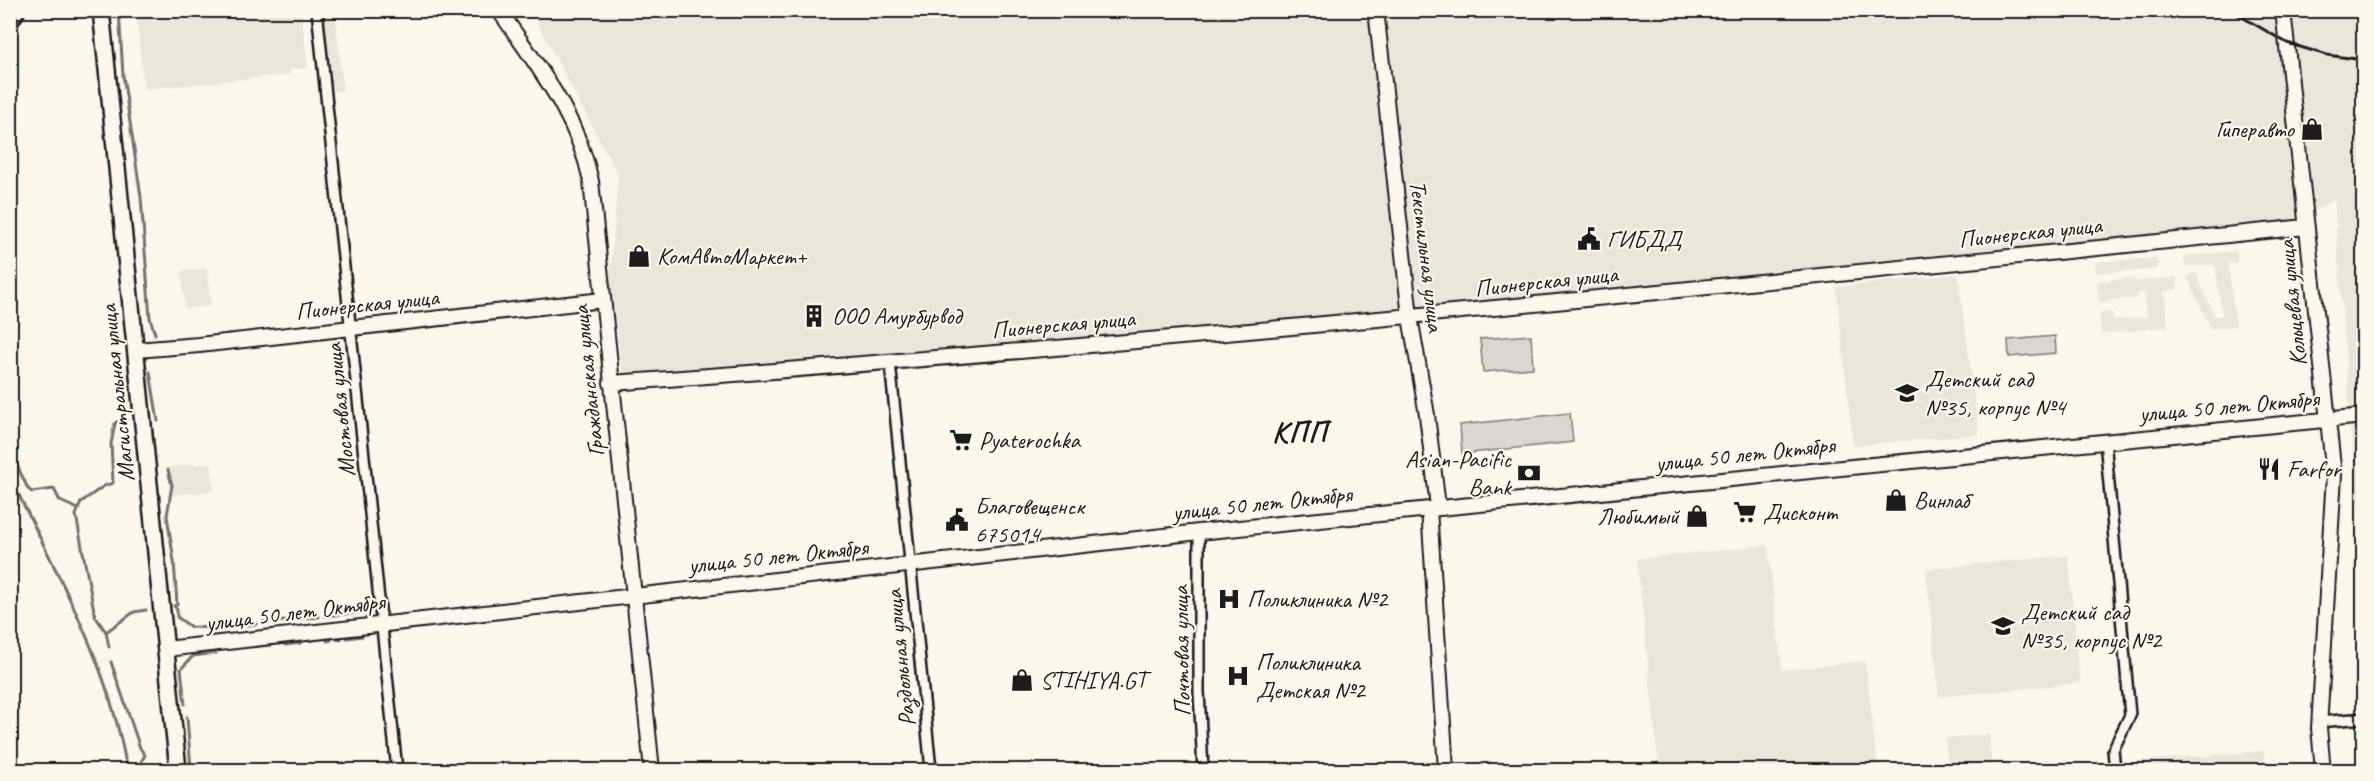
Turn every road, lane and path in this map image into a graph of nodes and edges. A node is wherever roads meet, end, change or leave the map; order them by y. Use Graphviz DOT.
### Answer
graph roads {
  1 [pos="101,10"];
  2 [pos="317,10"];
  3 [pos="499,10"];
  4 [pos="1376,10"];
  5 [pos="2283,10"];
  6 [pos="2306,226"];
  7 [pos="603,300"];
  8 [pos="1410,317"];
  9 [pos="351,328"];
  10 [pos="136,350"];
  11 [pos="890,362"];
  12 [pos="611,383"];
  13 [pos="2364,416"];
  14 [pos="2327,420"];
  15 [pos="2105,440"];
  16 [pos="1433,508"];
  17 [pos="1199,532"];
  18 [pos="910,564"];
  19 [pos="633,596"];
  20 [pos="382,624"];
  21 [pos="165,649"];
  22 [pos="2364,718"];
  23 [pos="2319,722"];
  24 [pos="178,771"];
  25 [pos="397,771"];
  26 [pos="652,771"];
  27 [pos="932,771"];
  28 [pos="1203,771"];
  29 [pos="1446,771"];
  30 [pos="2115,771"];
  31 [pos="2323,771"];
  1 -- 10 [label="main road, Магистральная улица"];
  2 -- 9 [label="street, Мостовая улица"];
  3 -- 7 [label="street, Гражданская улица"];
  4 -- 8 [label="street, Текстильная улица"];
  5 -- 6 [label="street, Кольцевая улица"];
  6 -- 8 [label="street, Пионерская улица"];
  6 -- 14 [label="street, Кольцевая улица"];
  7 -- 9 [label="street, Пионерская улица"];
  7 -- 12 [label="street, Гражданская улица"];
  8 -- 11 [label="street, Пионерская улица"];
  8 -- 16 [label="street, Текстильная улица"];
  9 -- 10 [label="street, Пионерская улица"];
  9 -- 20 [label="street, Мостовая улица"];
  10 -- 21 [label="main road, Магистральная улица"];
  11 -- 12 [label="street, Пионерская улица"];
  11 -- 18 [label="street, Раздольная улица"];
  12 -- 19 [label="street, Гражданская улица"];
  13 -- 14 [label="street, улица 50 лет Октября"];
  14 -- 15 [label="street, улица 50 лет Октября"];
  14 -- 23 [label="street, Кольцевая улица"];
  15 -- 16 [label="street, улица 50 лет Октября"];
  15 -- 30 [label="street"];
  16 -- 17 [label="street, улица 50 лет Октября"];
  16 -- 29 [label="street, Текстильная улица"];
  17 -- 18 [label="street, улица 50 лет Октября"];
  17 -- 28 [label="street, Почтовая улица"];
  18 -- 19 [label="street, улица 50 лет Октября"];
  18 -- 27 [label="street, Раздольная улица"];
  19 -- 20 [label="street, улица 50 лет Октября"];
  19 -- 26 [label="street, Гражданская улица"];
  20 -- 21 [label="street, улица 50 лет Октября"];
  20 -- 25 [label="street, Мостовая улица"];
  21 -- 24 [label="main road, Магистральная улица"];
  22 -- 23 [label="street"];
  23 -- 31 [label="street, Кольцевая улица"];
}
